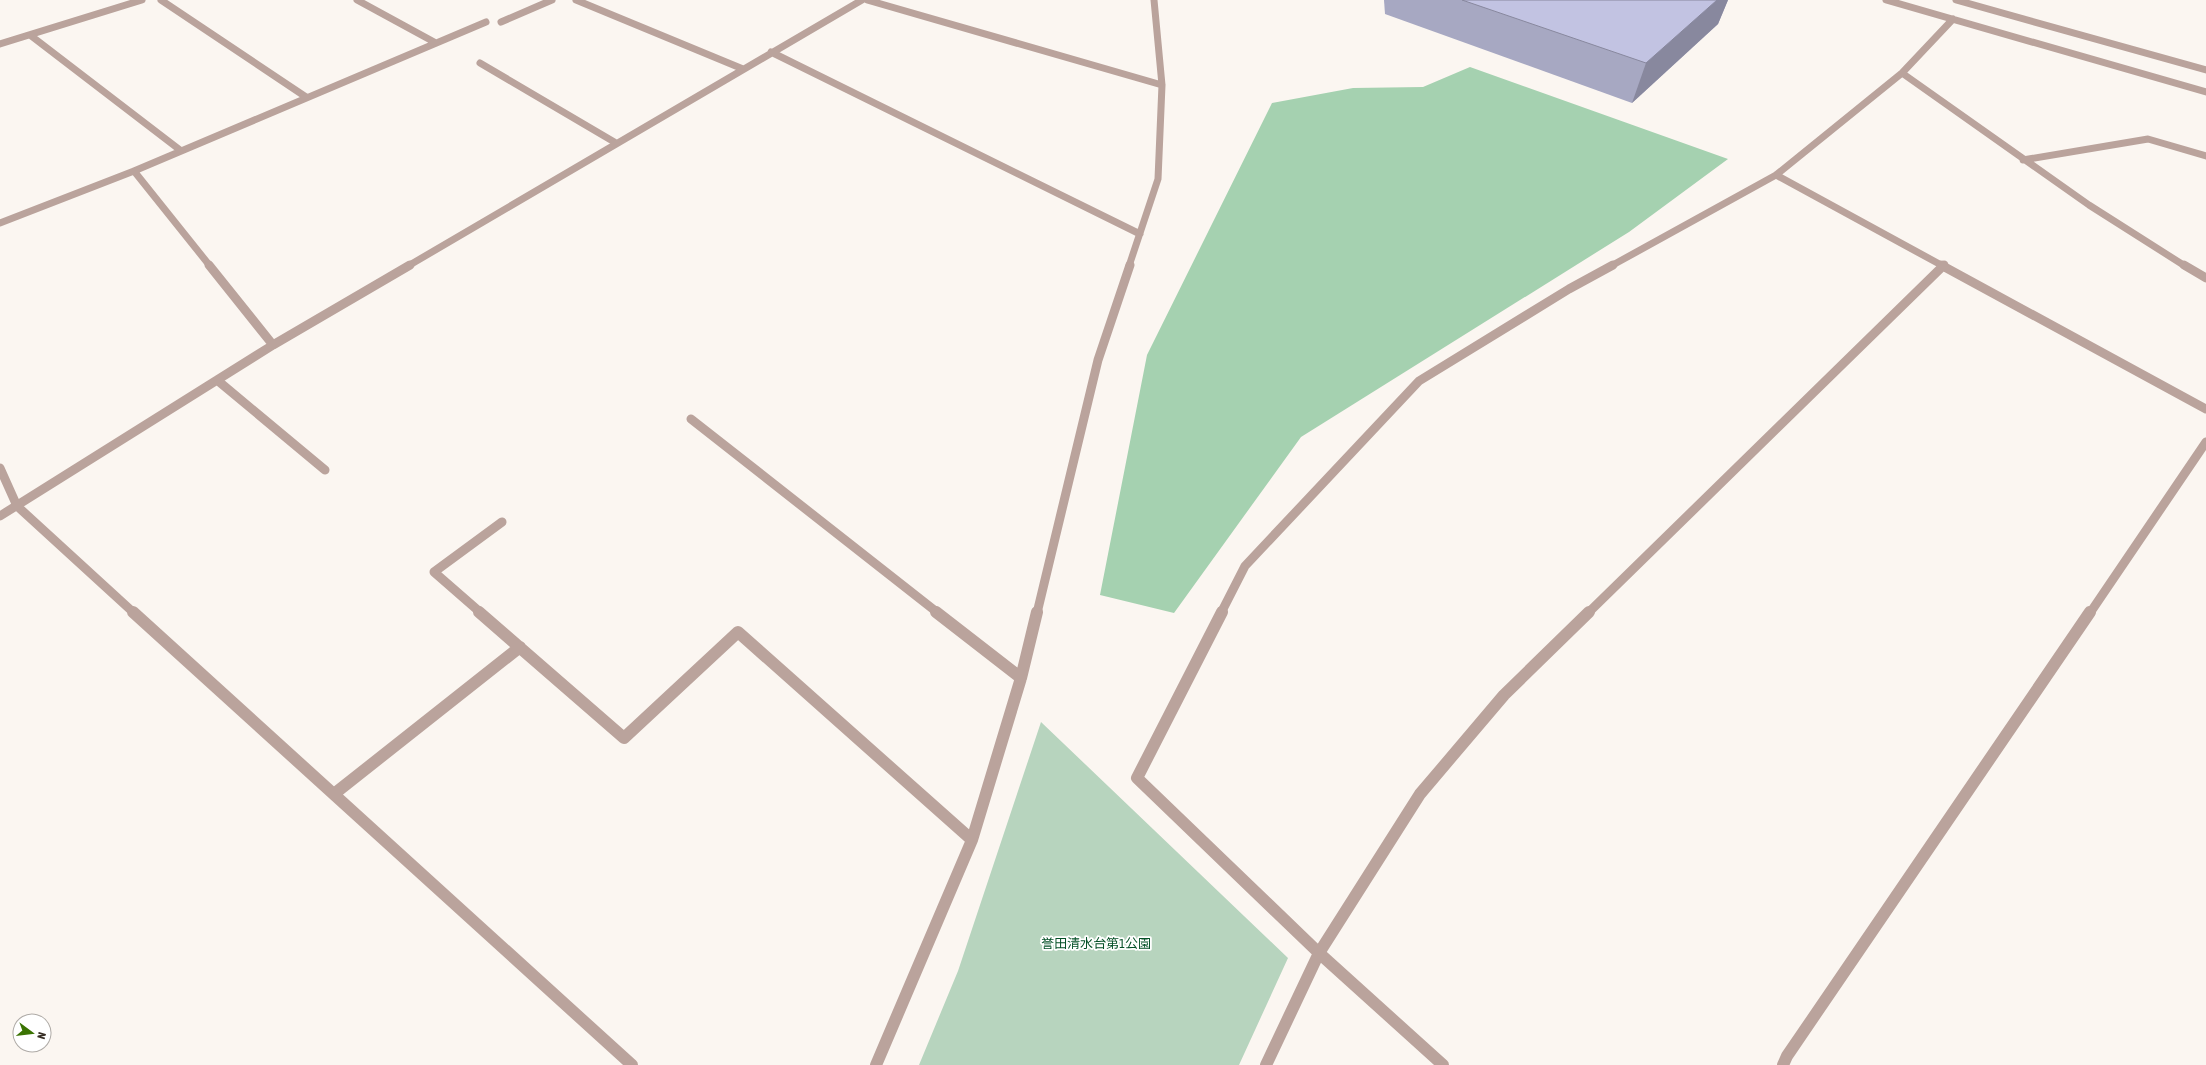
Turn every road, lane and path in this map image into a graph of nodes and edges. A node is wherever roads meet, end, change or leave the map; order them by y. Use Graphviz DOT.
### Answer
graph roads {
  1 [pos="142,0"];
  2 [pos="161,0"];
  3 [pos="357,0"];
  4 [pos="552,0"];
  5 [pos="576,0"];
  6 [pos="862,0"];
  7 [pos="867,0"];
  8 [pos="1154,0"];
  9 [pos="1886,0"];
  10 [pos="1956,0"];
  11 [pos="1970,2"];
  12 [pos="1953,19"];
  13 [pos="486,22"];
  14 [pos="502,22"];
  15 [pos="30,35"];
  16 [pos="436,43"];
  17 [pos="0,44"];
  18 [pos="771,52"];
  19 [pos="480,63"];
  20 [pos="743,69"];
  21 [pos="2206,70"];
  22 [pos="1902,73"];
  23 [pos="1162,85"];
  24 [pos="2206,92"];
  25 [pos="306,97"];
  26 [pos="616,143"];
  27 [pos="180,150"];
  28 [pos="2206,156"];
  29 [pos="2023,160"];
  30 [pos="134,171"];
  31 [pos="1776,175"];
  32 [pos="0,223"];
  33 [pos="1140,234"];
  34 [pos="1944,265"];
  35 [pos="2206,278"];
  36 [pos="273,345"];
  37 [pos="217,380"];
  38 [pos="2206,409"];
  39 [pos="691,418"];
  40 [pos="2206,442"];
  41 [pos="0,468"];
  42 [pos="325,470"];
  43 [pos="17,506"];
  44 [pos="0,516"];
  45 [pos="502,522"];
  46 [pos="520,647"];
  47 [pos="1021,678"];
  48 [pos="334,794"];
  49 [pos="972,840"];
  50 [pos="1320,953"];
  51 [pos="632,1065"];
  52 [pos="876,1065"];
  53 [pos="1266,1065"];
  54 [pos="1443,1065"];
  55 [pos="1783,1065"];
  1 -- 15 [label="street"];
  2 -- 25 [label="street"];
  3 -- 16 [label="street"];
  4 -- 14 [label="street"];
  5 -- 20 [label="street"];
  6 -- 18 [label="street"];
  7 -- 23 [label="street"];
  8 -- 23 [label="street"];
  9 -- 12 [label="street"];
  10 -- 11 [label="street"];
  11 -- 21 [label="street"];
  12 -- 22 [label="street"];
  12 -- 24 [label="street"];
  13 -- 16 [label="street"];
  15 -- 17 [label="street"];
  15 -- 27 [label="street"];
  16 -- 25 [label="street"];
  18 -- 20 [label="street"];
  18 -- 33 [label="street"];
  19 -- 26 [label="street"];
  20 -- 26 [label="street"];
  22 -- 29 [label="street"];
  22 -- 31 [label="street"];
  23 -- 33 [label="street"];
  25 -- 27 [label="street"];
  26 -- 36 [label="street"];
  27 -- 30 [label="street"];
  28 -- 29 [label="street"];
  29 -- 35 [label="street"];
  30 -- 32 [label="street"];
  30 -- 36 [label="street"];
  31 -- 34 [label="street"];
  31 -- 50 [label="street"];
  33 -- 47 [label="street"];
  34 -- 38 [label="street"];
  34 -- 50 [label="street"];
  36 -- 37 [label="street"];
  37 -- 42 [label="street"];
  37 -- 43 [label="street"];
  39 -- 47 [label="street"];
  40 -- 55 [label="street"];
  41 -- 43 [label="street"];
  43 -- 44 [label="street"];
  43 -- 48 [label="street"];
  45 -- 46 [label="street"];
  46 -- 48 [label="street"];
  46 -- 49 [label="street"];
  47 -- 49 [label="street"];
  48 -- 51 [label="street"];
  49 -- 52 [label="street"];
  50 -- 53 [label="street"];
  50 -- 54 [label="street"];
}
